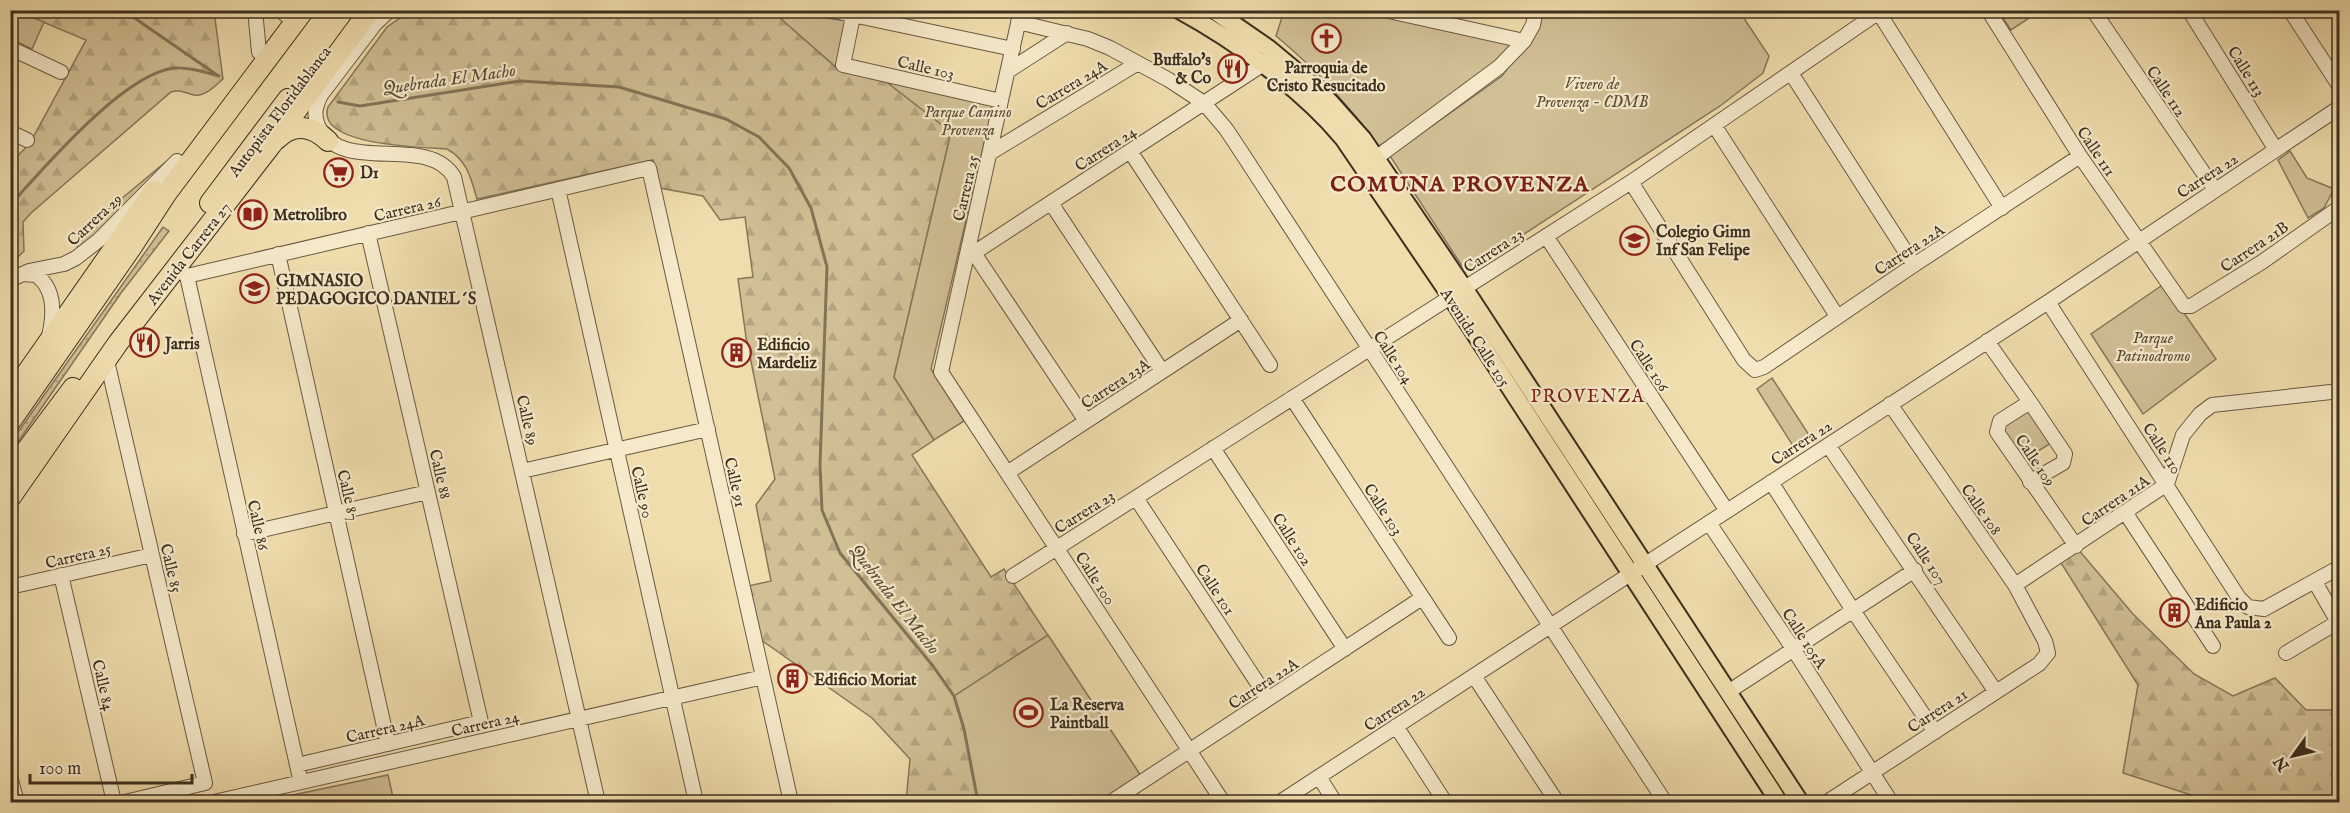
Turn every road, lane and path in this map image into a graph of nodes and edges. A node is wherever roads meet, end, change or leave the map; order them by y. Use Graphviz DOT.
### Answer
graph roads {
  1 [pos="255,10"];
  2 [pos="390,10"];
  3 [pos="829,10"];
  4 [pos="1179,10"];
  5 [pos="1213,10"];
  6 [pos="1384,10"];
  7 [pos="1536,10"];
  8 [pos="1988,10"];
  9 [pos="2092,10"];
  10 [pos="2189,10"];
  11 [pos="2290,10"];
  12 [pos="290,12"];
  13 [pos="365,12"];
  14 [pos="1881,12"];
  15 [pos="853,16"];
  16 [pos="1019,16"];
  17 [pos="1067,33"];
  18 [pos="1524,41"];
  19 [pos="10,48"];
  20 [pos="1013,49"];
  21 [pos="259,52"];
  22 [pos="1138,63"];
  23 [pos="1262,65"];
  24 [pos="1008,71"];
  25 [pos="61,72"];
  26 [pos="1791,73"];
  27 [pos="2340,87"];
  28 [pos="1001,101"];
  29 [pos="1204,103"];
  30 [pos="2340,107"];
  31 [pos="1714,125"];
  32 [pos="10,132"];
  33 [pos="27,140"];
  34 [pos="328,141"];
  35 [pos="271,145"];
  36 [pos="2276,150"];
  37 [pos="1130,152"];
  38 [pos="990,153"];
  39 [pos="2080,156"];
  40 [pos="1376,158"];
  41 [pos="177,161"];
  42 [pos="649,168"];
  43 [pos="1631,182"];
  44 [pos="558,189"];
  45 [pos="2215,190"];
  46 [pos="1051,202"];
  47 [pos="2340,207"];
  48 [pos="2002,208"];
  49 [pos="463,212"];
  50 [pos="368,233"];
  51 [pos="1546,236"];
  52 [pos="2138,240"];
  53 [pos="278,254"];
  54 [pos="970,255"];
  55 [pos="1914,265"];
  56 [pos="181,271"];
  57 [pos="14,278"];
  58 [pos="1457,292"];
  59 [pos="2048,302"];
  60 [pos="2184,306"];
  61 [pos="1837,316"];
  62 [pos="1240,320"];
  63 [pos="1987,341"];
  64 [pos="45,348"];
  65 [pos="1369,349"];
  66 [pos="107,361"];
  67 [pos="1270,365"];
  68 [pos="941,372"];
  69 [pos="1162,372"];
  70 [pos="2340,391"];
  71 [pos="10,397"];
  72 [pos="1292,398"];
  73 [pos="2030,402"];
  74 [pos="1890,404"];
  75 [pos="1086,421"];
  76 [pos="10,422"];
  77 [pos="708,429"];
  78 [pos="1828,445"];
  79 [pos="1213,448"];
  80 [pos="617,450"];
  81 [pos="522,471"];
  82 [pos="10,472"];
  83 [pos="1007,473"];
  84 [pos="1771,482"];
  85 [pos="2030,482"];
  86 [pos="2167,484"];
  87 [pos="428,492"];
  88 [pos="10,498"];
  89 [pos="1136,498"];
  90 [pos="1726,511"];
  91 [pos="2125,512"];
  92 [pos="336,513"];
  93 [pos="1708,523"];
  94 [pos="244,534"];
  95 [pos="2076,546"];
  96 [pos="1056,548"];
  97 [pos="152,555"];
  98 [pos="1645,564"];
  99 [pos="2340,567"];
  100 [pos="1915,570"];
  101 [pos="1630,574"];
  102 [pos="61,575"];
  103 [pos="1013,576"];
  104 [pos="2315,582"];
  105 [pos="2015,585"];
  106 [pos="10,587"];
  107 [pos="1422,598"];
  108 [pos="1854,612"];
  109 [pos="2339,622"];
  110 [pos="1550,626"];
  111 [pos="2042,636"];
  112 [pos="1449,638"];
  113 [pos="2213,646"];
  114 [pos="1345,649"];
  115 [pos="1794,650"];
  116 [pos="2286,653"];
  117 [pos="1474,676"];
  118 [pos="763,677"];
  119 [pos="1728,692"];
  120 [pos="1996,692"];
  121 [pos="672,698"];
  122 [pos="1268,699"];
  123 [pos="579,717"];
  124 [pos="481,722"];
  125 [pos="1396,726"];
  126 [pos="1935,732"];
  127 [pos="388,744"];
  128 [pos="1189,751"];
  129 [pos="297,765"];
  130 [pos="1872,772"];
  131 [pos="10,776"];
  132 [pos="1319,777"];
  133 [pos="301,782"];
  134 [pos="1120,800"];
  135 [pos="17,802"];
  136 [pos="114,802"];
  137 [pos="125,802"];
  138 [pos="214,802"];
  139 [pos="598,802"];
  140 [pos="696,802"];
  141 [pos="791,802"];
  142 [pos="1223,802"];
  143 [pos="1280,802"];
  144 [pos="1335,802"];
  145 [pos="1445,802"];
  146 [pos="1557,802"];
  147 [pos="1665,802"];
  148 [pos="1779,802"];
  149 [pos="1800,802"];
  150 [pos="1827,802"];
  151 [pos="1891,802"];
  1 -- 21 [label="street"];
  2 -- 34 [label="street"];
  3 -- 15 [label="street"];
  4 -- 23 [label="main road, Avenida Calle 105"];
  5 -- 40 [label="main road, Avenida Calle 105"];
  6 -- 18 [label="street"];
  7 -- 18 [label="street"];
  8 -- 39 [label="street, Calle 111"];
  9 -- 45 [label="street, Calle 112"];
  10 -- 36 [label="street, Calle 113"];
  11 -- 27 [label="street"];
  12 -- 21 [label="highway"];
  12 -- 76 [label="highway"];
  13 -- 35 [label="highway, Avenida Carrera 27"];
  13 -- 82 [label="highway, Autopista Floridablanca"];
  14 -- 26 [label="street, Carrera 23"];
  14 -- 48 [label="street"];
  15 -- 20 [label="street"];
  15 -- 28 [label="street, Calle 103"];
  16 -- 17 [label="street, Calle 104"];
  16 -- 20 [label="street, Carrera 25"];
  17 -- 22 [label="street, Calle 104"];
  17 -- 24 [label="street"];
  18 -- 40 [label="street"];
  19 -- 25 [label="street"];
  20 -- 24 [label="street, Carrera 25"];
  21 -- 41 [label="highway"];
  22 -- 29 [label="street, Calle 104"];
  22 -- 38 [label="street, Carrera 24A"];
  23 -- 29 [label="street, Carrera 24"];
  23 -- 58 [label="main road, Avenida Calle 105"];
  24 -- 28 [label="street, Carrera 25"];
  26 -- 31 [label="street, Carrera 23"];
  26 -- 55 [label="street"];
  28 -- 38 [label="street, Carrera 25"];
  29 -- 37 [label="street, Carrera 24"];
  29 -- 65 [label="street, Calle 104"];
  30 -- 36 [label="street, Carrera 22"];
  31 -- 43 [label="street, Carrera 23"];
  31 -- 61 [label="street"];
  32 -- 33 [label="street"];
  34 -- 35 [label="highway"];
  34 -- 49 [label="street, Calle 89"];
  35 -- 56 [label="highway, Avenida Carrera 27"];
  36 -- 45 [label="street, Carrera 22"];
  37 -- 46 [label="street, Carrera 24"];
  37 -- 62 [label="street"];
  38 -- 54 [label="street, Carrera 25"];
  39 -- 48 [label="street, Carrera 22A"];
  39 -- 52 [label="street, Calle 111"];
  40 -- 58 [label="main road, Avenida Calle 105"];
  41 -- 57 [label="street, Carrera 29"];
  41 -- 64 [label="highway"];
  42 -- 44 [label="street, Carrera 26"];
  42 -- 77 [label="street, Calle 91"];
  43 -- 51 [label="street, Carrera 23"];
  43 -- 61 [label="street, Carrera 22A"];
  44 -- 49 [label="street, Carrera 26"];
  44 -- 80 [label="street, Calle 90"];
  45 -- 52 [label="street, Carrera 22"];
  46 -- 54 [label="street, Carrera 24"];
  46 -- 69 [label="street"];
  47 -- 60 [label="street, Carrera 21B"];
  48 -- 55 [label="street, Carrera 22A"];
  49 -- 50 [label="street, Carrera 26"];
  49 -- 81 [label="street, Calle 89"];
  50 -- 53 [label="street, Carrera 26"];
  50 -- 87 [label="street, Calle 88"];
  51 -- 58 [label="street, Carrera 23"];
  51 -- 90 [label="street, Calle 106"];
  52 -- 59 [label="street, Carrera 22"];
  52 -- 60 [label="street, Calle 111"];
  53 -- 56 [label="street, Carrera 26"];
  53 -- 92 [label="street, Calle 87"];
  54 -- 68 [label="street, Carrera 25"];
  54 -- 75 [label="street"];
  55 -- 61 [label="street, Carrera 22A"];
  56 -- 66 [label="highway, Avenida Carrera 27"];
  56 -- 94 [label="street, Calle 86"];
  57 -- 64 [label="street, Carrera 29"];
  58 -- 65 [label="street, Carrera 23"];
  58 -- 98 [label="main road, Avenida Calle 105"];
  58 -- 101 [label="main road, Avenida Calle 105"];
  59 -- 63 [label="street, Carrera 22"];
  59 -- 86 [label="street, Calle 110"];
  62 -- 67 [label="street"];
  62 -- 69 [label="street, Carrera 23A"];
  63 -- 73 [label="street"];
  63 -- 74 [label="street, Carrera 22"];
  64 -- 71 [label="highway"];
  65 -- 72 [label="street, Carrera 23"];
  65 -- 110 [label="street, Calle 104"];
  66 -- 88 [label="highway, Avenida Carrera 27"];
  66 -- 97 [label="street, Calle 85"];
  68 -- 83 [label="street, Calle 100"];
  69 -- 75 [label="street, Carrera 23A"];
  70 -- 86 [label="street, Carrera 21A"];
  72 -- 79 [label="street, Carrera 23"];
  72 -- 107 [label="street, Calle 103"];
  73 -- 85 [label="street, Calle 109"];
  73 -- 85 [label="street"];
  74 -- 78 [label="street, Carrera 22"];
  74 -- 105 [label="street, Calle 108"];
  75 -- 83 [label="street, Carrera 23A"];
  77 -- 80 [label="street"];
  77 -- 118 [label="street, Calle 91"];
  78 -- 84 [label="street, Carrera 22"];
  78 -- 100 [label="street, Calle 107"];
  79 -- 89 [label="street, Carrera 23"];
  79 -- 114 [label="street, Calle 102"];
  80 -- 81 [label="street"];
  80 -- 121 [label="street, Calle 90"];
  81 -- 123 [label="street, Calle 89"];
  83 -- 96 [label="street, Calle 100"];
  84 -- 90 [label="street, Carrera 22"];
  84 -- 108 [label="street"];
  85 -- 95 [label="street, Calle 109"];
  86 -- 91 [label="street, Carrera 21A"];
  86 -- 104 [label="street, Calle 110"];
  87 -- 92 [label="street"];
  87 -- 124 [label="street, Calle 88"];
  89 -- 96 [label="street, Carrera 23"];
  89 -- 122 [label="street, Calle 101"];
  90 -- 93 [label="street, Carrera 22"];
  91 -- 95 [label="street, Carrera 21A"];
  91 -- 113 [label="street"];
  92 -- 94 [label="street"];
  92 -- 127 [label="street, Calle 87"];
  93 -- 98 [label="street, Carrera 22"];
  93 -- 115 [label="street, Calle 105A"];
  94 -- 129 [label="street, Calle 86"];
  95 -- 105 [label="street, Carrera 21A"];
  96 -- 103 [label="street, Carrera 23"];
  96 -- 128 [label="street, Calle 100"];
  97 -- 102 [label="street, Carrera 25"];
  97 -- 137 [label="street, Calle 85"];
  98 -- 101 [label="street, Carrera 22"];
  98 -- 119 [label="main road, Avenida Calle 105"];
  99 -- 104 [label="street"];
  100 -- 108 [label="street"];
  100 -- 120 [label="street, Calle 107"];
  101 -- 110 [label="street, Carrera 22"];
  101 -- 148 [label="main road, Avenida Calle 105"];
  102 -- 106 [label="street, Carrera 25"];
  102 -- 136 [label="street, Calle 84"];
  104 -- 109 [label="street"];
  105 -- 111 [label="street, Calle 108"];
  107 -- 112 [label="street, Calle 103"];
  107 -- 114 [label="street, Carrera 22A"];
  108 -- 115 [label="street"];
  108 -- 126 [label="street"];
  109 -- 116 [label="street"];
  110 -- 117 [label="street, Carrera 22"];
  110 -- 147 [label="street, Calle 104"];
  111 -- 120 [label="street, Carrera 21"];
  114 -- 122 [label="street, Carrera 22A"];
  115 -- 119 [label="street"];
  115 -- 130 [label="street, Calle 105A"];
  117 -- 125 [label="street, Carrera 22"];
  117 -- 146 [label="street"];
  118 -- 121 [label="street, Carrera 24"];
  118 -- 141 [label="street, Calle 91"];
  119 -- 149 [label="main road, Avenida Calle 105"];
  120 -- 126 [label="street, Carrera 21"];
  121 -- 123 [label="street, Carrera 24"];
  121 -- 140 [label="street, Calle 90"];
  122 -- 128 [label="street, Carrera 22A"];
  123 -- 133 [label="street, Carrera 24"];
  123 -- 139 [label="street, Calle 89"];
  124 -- 127 [label="street, Carrera 24A"];
  125 -- 132 [label="street, Carrera 22"];
  125 -- 145 [label="street"];
  126 -- 130 [label="street, Carrera 21"];
  127 -- 129 [label="street, Carrera 24A"];
  128 -- 134 [label="street, Carrera 22A"];
  128 -- 142 [label="street, Calle 100"];
  129 -- 133 [label="street, Calle 86"];
  130 -- 150 [label="street, Carrera 21"];
  130 -- 151 [label="street, Calle 105A"];
  131 -- 135 [label="street"];
  132 -- 143 [label="street, Carrera 22"];
  132 -- 144 [label="street"];
  133 -- 138 [label="street, Carrera 24"];
}
